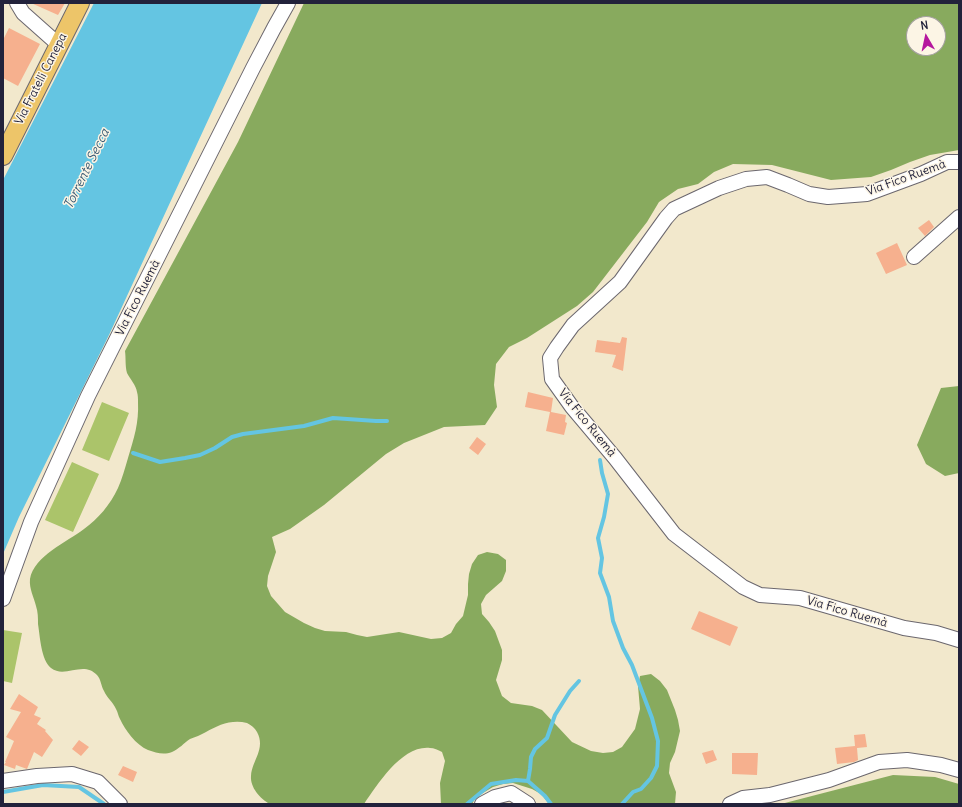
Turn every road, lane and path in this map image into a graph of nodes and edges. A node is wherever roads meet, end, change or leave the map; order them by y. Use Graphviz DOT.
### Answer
graph roads {
  1 [pos="17,3"];
  2 [pos="80,3"];
  3 [pos="288,3"];
  4 [pos="59,45"];
  5 [pos="3,156"];
  6 [pos="959,162"];
  7 [pos="959,217"];
  8 [pos="914,257"];
  9 [pos="3,600"];
  10 [pos="959,640"];
  11 [pos="959,770"];
  12 [pos="3,781"];
  13 [pos="120,804"];
  14 [pos="482,804"];
  15 [pos="528,804"];
  16 [pos="730,804"];
  1 -- 4 [label="street"];
  2 -- 4 [label="main road, Via Fratelli Canepa"];
  3 -- 9 [label="street, Via Fico Ruemà"];
  4 -- 5 [label="main road, Via Fratelli Canepa"];
  6 -- 10 [label="street, Via Fico Ruemà"];
  7 -- 8 [label="street"];
  11 -- 16 [label="street"];
  12 -- 13 [label="street"];
  14 -- 15 [label="street"];
}
